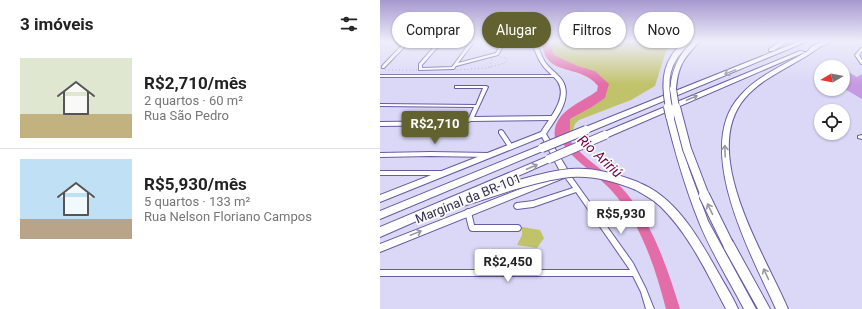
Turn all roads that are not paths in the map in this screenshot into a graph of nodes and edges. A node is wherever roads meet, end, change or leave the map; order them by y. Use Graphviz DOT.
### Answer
graph roads {
  1 [pos="394,55"];
  2 [pos="429,55"];
  3 [pos="463,55"];
  4 [pos="492,55"];
  5 [pos="540,55"];
  6 [pos="675,55"];
  7 [pos="683,55"];
  8 [pos="762,55"];
  9 [pos="771,55"];
  10 [pos="795,55"];
  11 [pos="803,55"];
  12 [pos="755,62"];
  13 [pos="383,67"];
  14 [pos="455,67"];
  15 [pos="380,76"];
  16 [pos="555,76"];
  17 [pos="456,87"];
  18 [pos="380,105"];
  19 [pos="477,106"];
  20 [pos="552,118"];
  21 [pos="471,119"];
  22 [pos="380,124"];
  23 [pos="501,132"];
  24 [pos="543,134"];
  25 [pos="511,147"];
  26 [pos="380,155"];
  27 [pos="490,155"];
  28 [pos="446,173"];
  29 [pos="380,174"];
  30 [pos="566,174"];
  31 [pos="578,189"];
  32 [pos="380,199"];
  33 [pos="517,206"];
  34 [pos="468,212"];
  35 [pos="380,215"];
  36 [pos="416,217"];
  37 [pos="518,228"];
  38 [pos="380,232"];
  39 [pos="380,248"];
  40 [pos="635,272"];
  41 [pos="380,273"];
  42 [pos="650,309"];
  43 [pos="732,309"];
  44 [pos="750,309"];
  45 [pos="764,309"];
  46 [pos="782,309"];
  1 -- 13 [label="street"];
  2 -- 14 [label="street"];
  3 -- 14 [label="street"];
  4 -- 14 [label="street"];
  5 -- 16 [label="main road"];
  6 -- 44 [label="highway, bridge"];
  45 -- 7 [label="highway, one-way, bridge"];
  8 -- 12 [label="highway"];
  9 -- 12 [label="highway"];
  36 -- 10 [label="highway, one-way, bridge"];
  46 -- 11 [label="highway, one-way"];
  12 -- 35 [label="highway, one-way, bridge"];
  15 -- 16 [label="street"];
  16 -- 20 [label="main road"];
  17 -- 19 [label="street"];
  18 -- 19 [label="street"];
  19 -- 21 [label="street"];
  20 -- 21 [label="street"];
  20 -- 24 [label="main road"];
  21 -- 22 [label="street"];
  23 -- 25 [label="street"];
  24 -- 25 [label="main road"];
  24 -- 30 [label="main road"];
  25 -- 27 [label="main road"];
  26 -- 27 [label="street"];
  27 -- 28 [label="main road"];
  28 -- 29 [label="street"];
  28 -- 32 [label="main road"];
  30 -- 31 [label="street"];
  30 -- 34 [label="main road, Marginal da BR-101"];
  31 -- 33 [label="street"];
  31 -- 40 [label="street"];
  34 -- 37 [label="street"];
  39 -- 34 [label="main road, Marginal da BR-101, one-way"];
  36 -- 38 [label="highway"];
  36 -- 43 [label="highway, bridge"];
  40 -- 41 [label="street"];
  40 -- 42 [label="street"];
}
